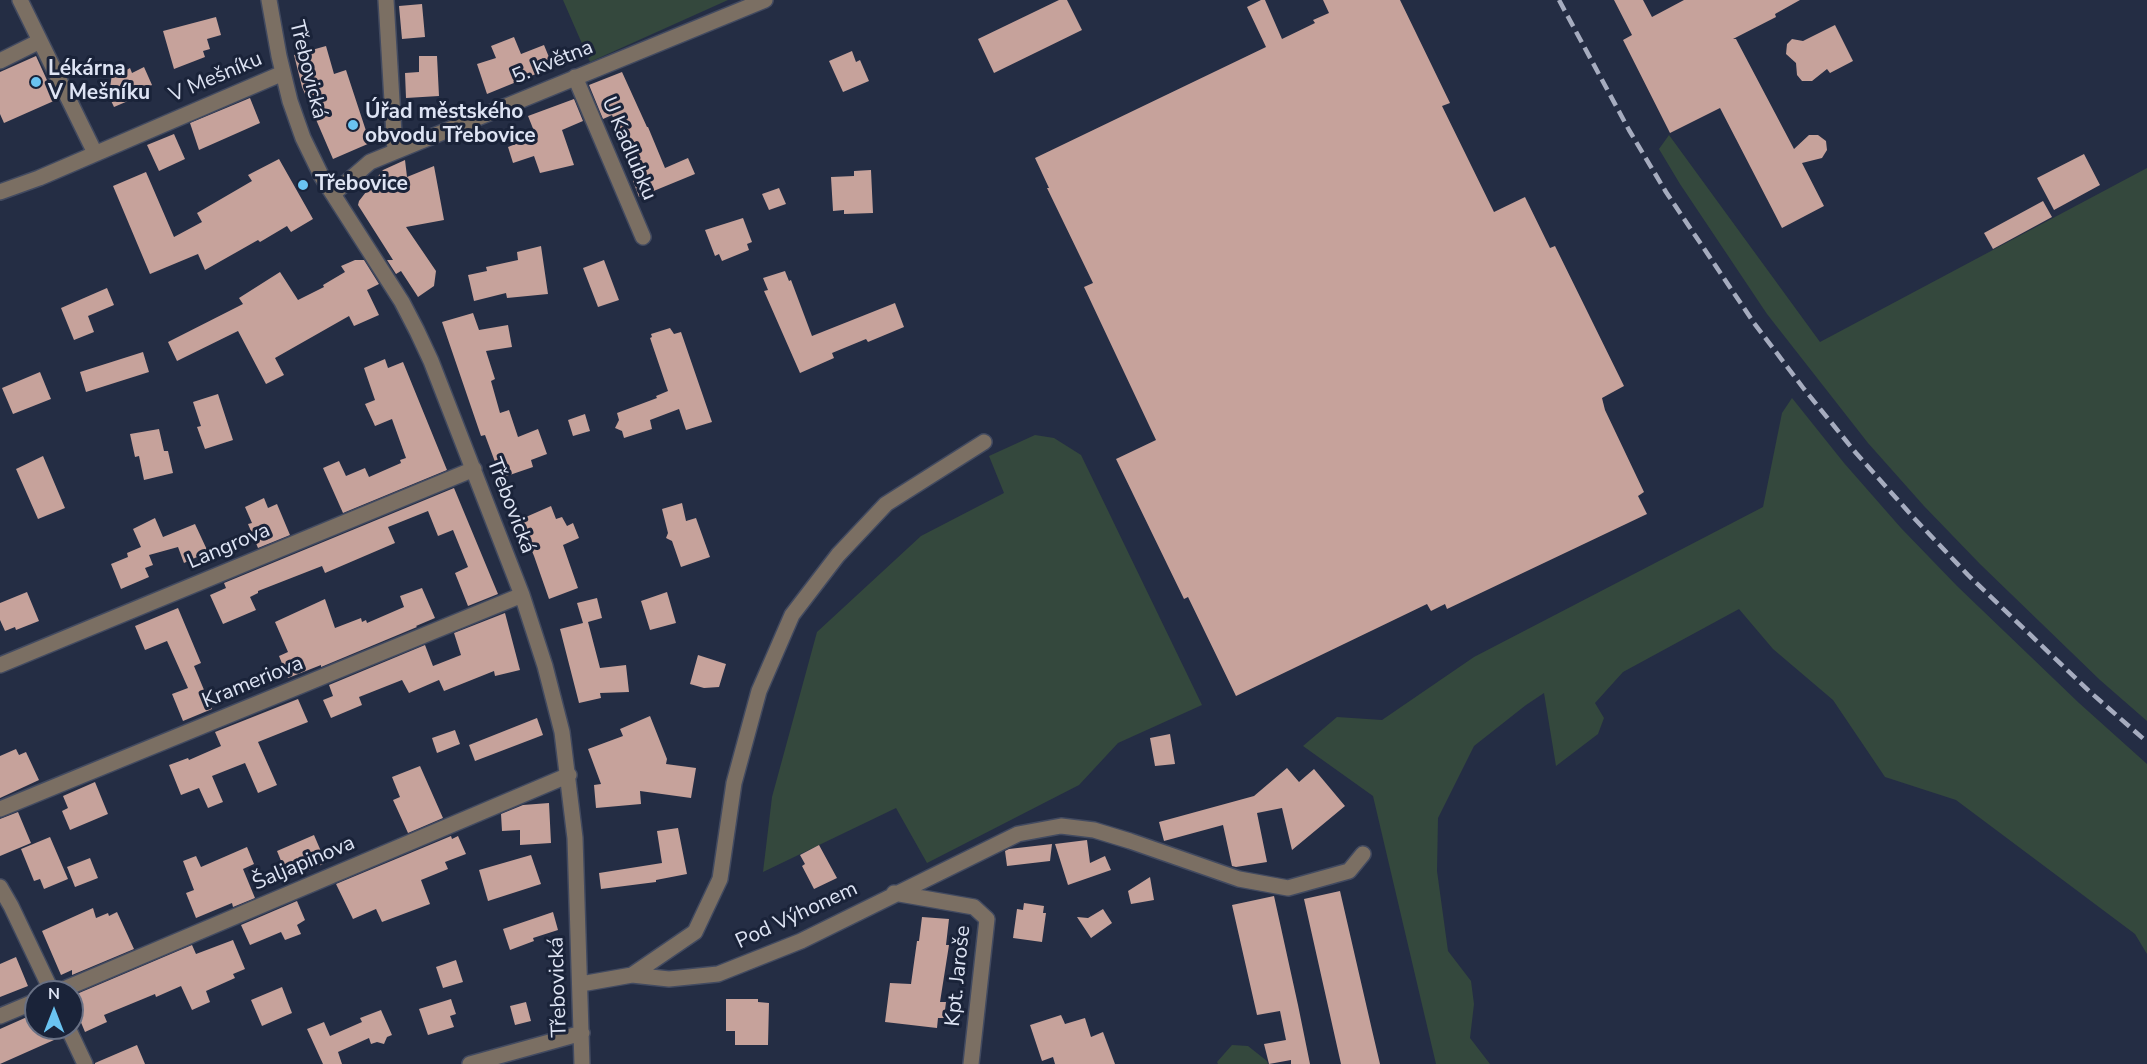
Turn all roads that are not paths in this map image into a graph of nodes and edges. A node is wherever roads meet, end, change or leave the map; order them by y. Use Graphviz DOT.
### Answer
graph roads {
  1 [pos="20,0"];
  2 [pos="269,0"];
  3 [pos="386,0"];
  4 [pos="765,0"];
  5 [pos="40,41"];
  6 [pos="0,61"];
  7 [pos="283,73"];
  8 [pos="575,77"];
  9 [pos="395,151"];
  10 [pos="95,153"];
  11 [pos="0,192"];
  12 [pos="333,194"];
  13 [pos="643,237"];
  14 [pos="984,442"];
  15 [pos="474,469"];
  16 [pos="522,595"];
  17 [pos="0,665"];
  18 [pos="568,775"];
  19 [pos="0,809"];
  20 [pos="1363,854"];
  21 [pos="0,887"];
  22 [pos="894,893"];
  23 [pos="632,975"];
  24 [pos="46,980"];
  25 [pos="84,981"];
  26 [pos="581,984"];
  27 [pos="24,1006"];
  28 [pos="0,1016"];
  29 [pos="582,1034"];
  30 [pos="74,1040"];
  31 [pos="85,1064"];
  32 [pos="470,1064"];
  33 [pos="582,1064"];
  34 [pos="971,1064"];
  1 -- 5 [label="street"];
  2 -- 7 [label="street, Třebovická"];
  3 -- 9 [label="street"];
  4 -- 8 [label="street, 5. května"];
  5 -- 6 [label="street"];
  5 -- 10 [label="street"];
  7 -- 10 [label="street, V Mešníku"];
  7 -- 12 [label="street, Třebovická"];
  8 -- 9 [label="street, 5. května"];
  8 -- 13 [label="street, U Kadlubku"];
  9 -- 12 [label="street, 5. května"];
  10 -- 11 [label="street, V Mešníku"];
  12 -- 15 [label="street, Třebovická"];
  14 -- 23 [label="street"];
  15 -- 16 [label="street, Třebovická"];
  15 -- 17 [label="street, Langrova"];
  16 -- 18 [label="street, Třebovická"];
  16 -- 19 [label="street, Krameriova"];
  18 -- 25 [label="street, Šaljapinova"];
  18 -- 26 [label="street, Třebovická"];
  20 -- 22 [label="street, Pod Výhonem"];
  21 -- 24 [label="street"];
  22 -- 23 [label="street, Pod Výhonem"];
  22 -- 34 [label="street, Kpt. Jaroše"];
  23 -- 26 [label="street, Pod Výhonem"];
  26 -- 29 [label="street, Třebovická"];
  27 -- 28 [label="street"];
  29 -- 32 [label="street"];
  29 -- 33 [label="street, Třebovická"];
  30 -- 31 [label="street"];
}
